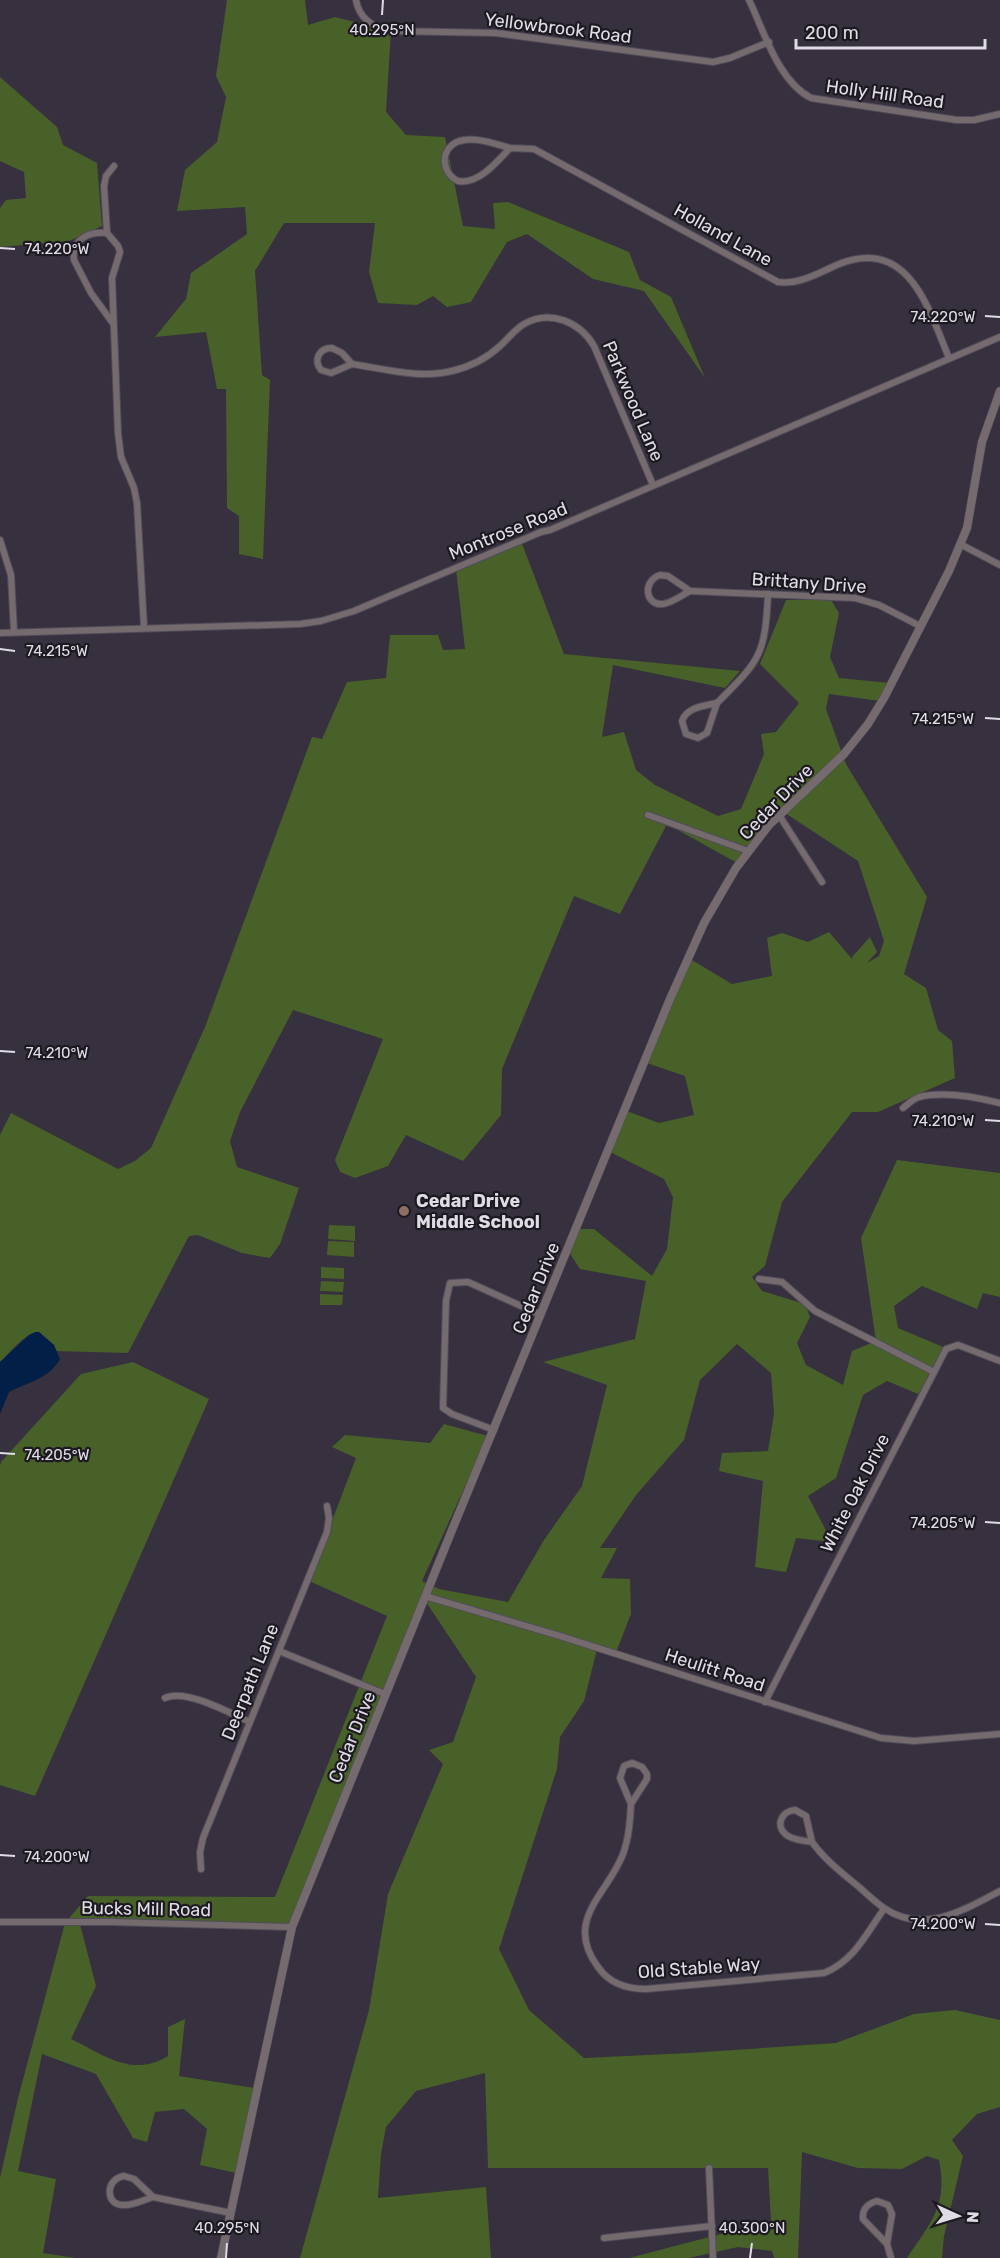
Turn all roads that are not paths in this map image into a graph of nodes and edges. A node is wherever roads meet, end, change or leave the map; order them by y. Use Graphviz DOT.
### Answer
graph roads {
  1 [pos="356,0"];
  2 [pos="749,0"];
  3 [pos="769,42"];
  4 [pos="1000,114"];
  5 [pos="510,148"];
  6 [pos="114,166"];
  7 [pos="107,233"];
  8 [pos="112,322"];
  9 [pos="1000,337"];
  10 [pos="949,358"];
  11 [pos="352,364"];
  12 [pos="1000,391"];
  13 [pos="653,485"];
  14 [pos="0,540"];
  15 [pos="960,544"];
  16 [pos="1000,565"];
  17 [pos="690,591"];
  18 [pos="768,594"];
  19 [pos="920,626"];
  20 [pos="144,627"];
  21 [pos="14,632"];
  22 [pos="0,633"];
  23 [pos="717,703"];
  24 [pos="648,815"];
  25 [pos="779,815"];
  26 [pos="748,851"];
  27 [pos="822,882"];
  28 [pos="1000,1103"];
  29 [pos="903,1108"];
  30 [pos="759,1279"];
  31 [pos="541,1315"];
  32 [pos="1000,1361"];
  33 [pos="934,1372"];
  34 [pos="494,1430"];
  35 [pos="327,1506"];
  36 [pos="425,1596"];
  37 [pos="279,1651"];
  38 [pos="385,1694"];
  39 [pos="165,1698"];
  40 [pos="765,1702"];
  41 [pos="250,1722"];
  42 [pos="1000,1734"];
  43 [pos="631,1804"];
  44 [pos="812,1842"];
  45 [pos="201,1869"];
  46 [pos="1000,1890"];
  47 [pos="884,1909"];
  48 [pos="0,1922"];
  49 [pos="292,1927"];
  50 [pos="709,2168"];
  51 [pos="153,2197"];
  52 [pos="231,2213"];
  53 [pos="712,2226"];
  54 [pos="604,2238"];
  55 [pos="887,2244"];
  56 [pos="221,2258"];
  57 [pos="713,2258"];
  58 [pos="891,2258"];
  1 -- 3 [label="street, Yellowbrook Road"];
  2 -- 3 [label="street, Holly Hill Road"];
  3 -- 4 [label="street, Holly Hill Road"];
  5 -- 5 [label="street, Holland Lane"];
  5 -- 10 [label="street, Holland Lane"];
  6 -- 7 [label="street"];
  7 -- 8 [label="street"];
  7 -- 8 [label="street"];
  8 -- 20 [label="street"];
  9 -- 10 [label="street, Montrose Road"];
  10 -- 13 [label="street, Montrose Road"];
  11 -- 11 [label="street, Parkwood Lane"];
  11 -- 13 [label="street, Parkwood Lane"];
  12 -- 15 [label="street, Cedar Drive"];
  13 -- 20 [label="street, Montrose Road"];
  14 -- 21 [label="street"];
  15 -- 16 [label="street"];
  15 -- 19 [label="street, Cedar Drive"];
  17 -- 17 [label="street, Brittany Drive"];
  17 -- 18 [label="street, Brittany Drive"];
  18 -- 19 [label="street, Brittany Drive"];
  18 -- 23 [label="street"];
  19 -- 25 [label="street, Cedar Drive"];
  20 -- 21 [label="street, Montrose Road"];
  21 -- 22 [label="street, Montrose Road"];
  23 -- 23 [label="street"];
  24 -- 26 [label="street"];
  25 -- 26 [label="street, Cedar Drive"];
  25 -- 27 [label="street"];
  26 -- 31 [label="street, Cedar Drive"];
  28 -- 29 [label="street"];
  30 -- 33 [label="street"];
  31 -- 34 [label="street, Cedar Drive"];
  31 -- 34 [label="street"];
  32 -- 33 [label="street, White Oak Drive"];
  33 -- 40 [label="street, White Oak Drive"];
  34 -- 36 [label="street, Cedar Drive"];
  35 -- 37 [label="street, Deerpath Lane"];
  36 -- 38 [label="street, Cedar Drive"];
  36 -- 40 [label="street, Heulitt Road"];
  37 -- 38 [label="street"];
  37 -- 41 [label="street, Deerpath Lane"];
  38 -- 49 [label="street, Cedar Drive"];
  39 -- 41 [label="street"];
  40 -- 42 [label="street, Heulitt Road"];
  41 -- 45 [label="street, Deerpath Lane"];
  43 -- 43 [label="street"];
  43 -- 47 [label="street, Old Stable Way"];
  44 -- 44 [label="street"];
  44 -- 47 [label="street"];
  46 -- 47 [label="street"];
  48 -- 49 [label="street, Bucks Mill Road"];
  49 -- 52 [label="street, Cedar Drive"];
  50 -- 53 [label="street"];
  51 -- 51 [label="street"];
  51 -- 52 [label="street"];
  52 -- 56 [label="street, Cedar Drive"];
  53 -- 54 [label="street"];
  53 -- 57 [label="street"];
  55 -- 55 [label="street"];
  55 -- 58 [label="street"];
}
